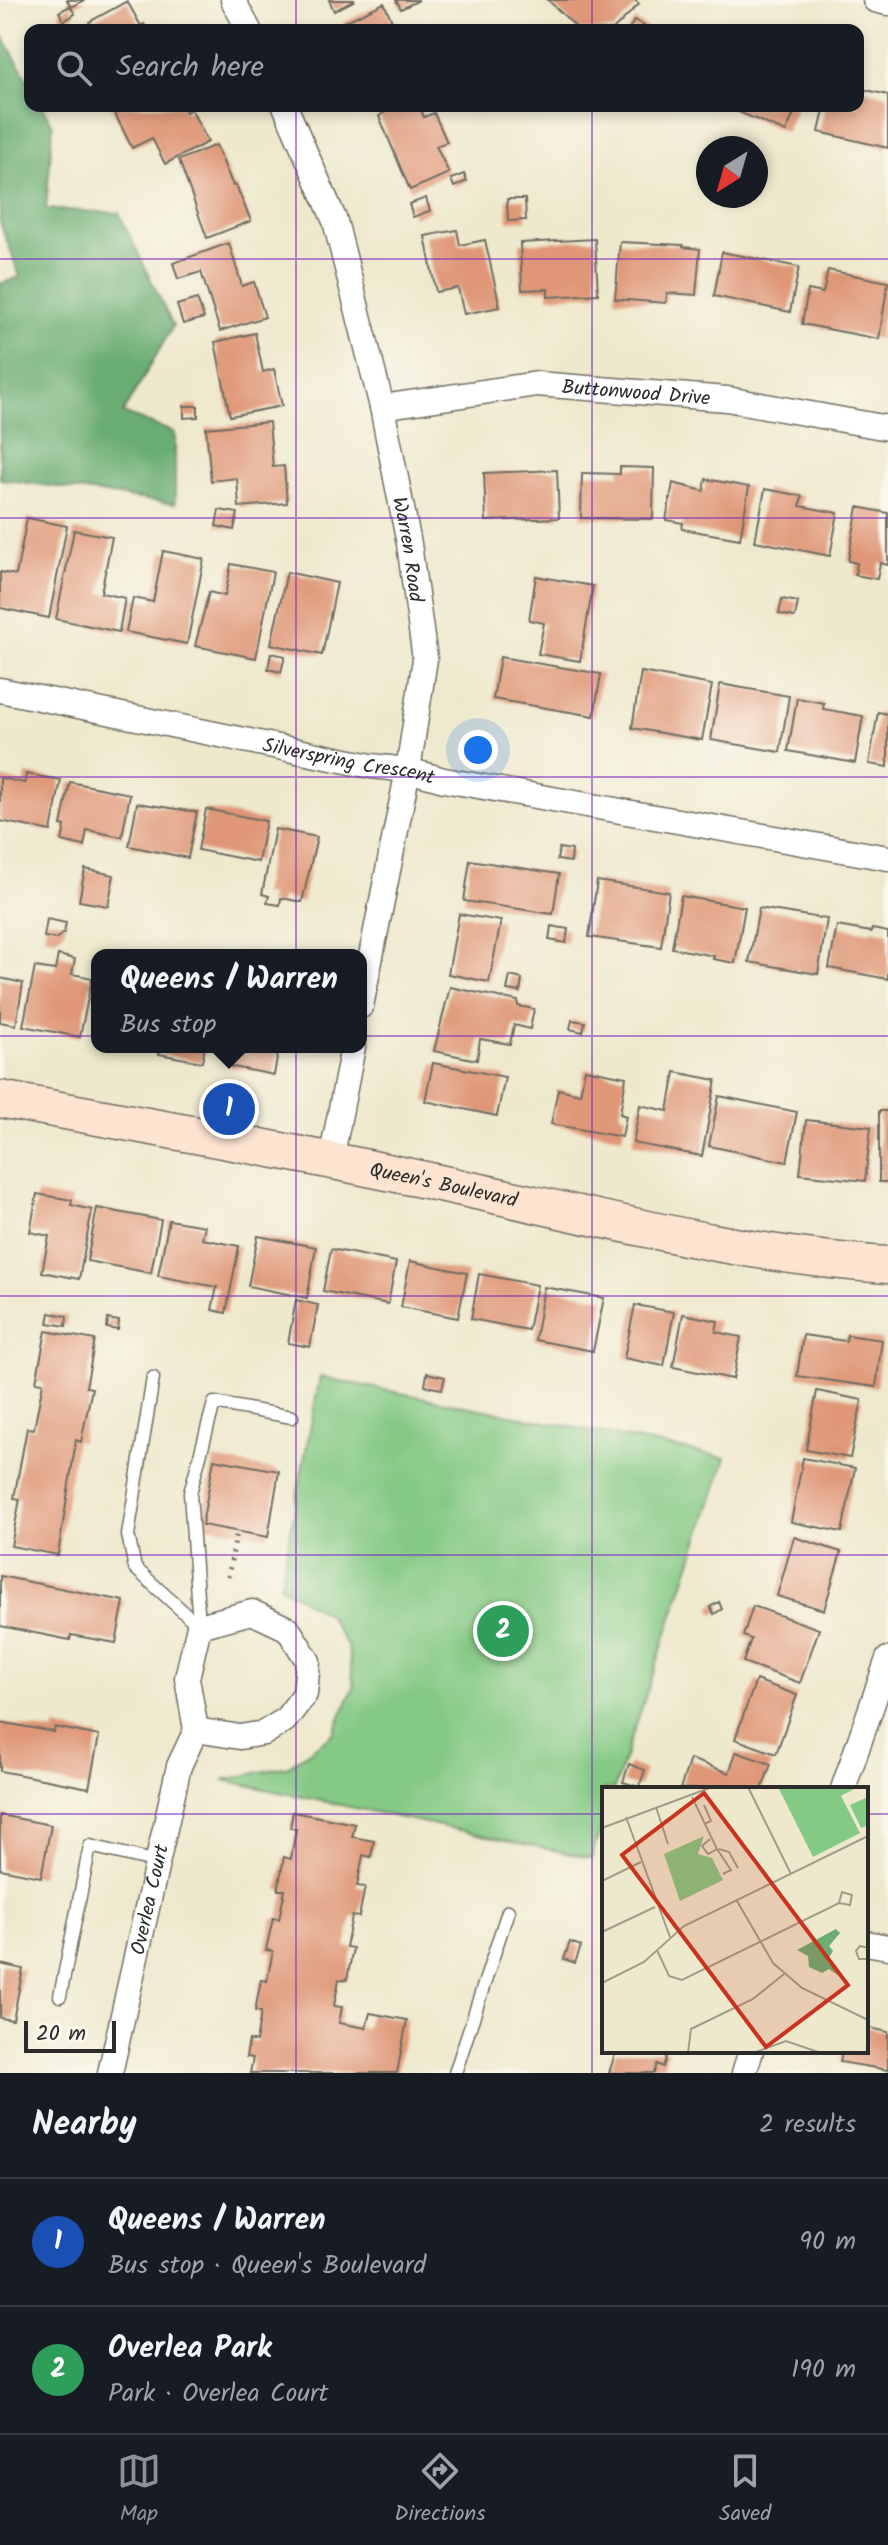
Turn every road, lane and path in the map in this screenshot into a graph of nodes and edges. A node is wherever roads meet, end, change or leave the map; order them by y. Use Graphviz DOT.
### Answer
graph roads {
  1 [pos="233,0"];
  2 [pos="875,0"];
  3 [pos="888,3"];
  4 [pos="246,24"];
  5 [pos="288,112"];
  6 [pos="382,407"];
  7 [pos="888,428"];
  8 [pos="0,690"];
  9 [pos="408,770"];
  10 [pos="888,858"];
  11 [pos="367,976"];
  12 [pos="352,1053"];
  13 [pos="0,1099"];
  14 [pos="331,1160"];
  15 [pos="888,1265"];
  16 [pos="153,1378"];
  17 [pos="292,1417"];
  18 [pos="237,1531"];
  19 [pos="228,1577"];
  20 [pos="199,1626"];
  21 [pos="888,1659"];
  22 [pos="196,1730"];
  23 [pos="844,1787"];
  24 [pos="158,1862"];
  25 [pos="508,1911"];
  26 [pos="868,1943"];
  27 [pos="888,1947"];
  28 [pos="60,1996"];
  29 [pos="750,2053"];
  30 [pos="110,2073"];
  31 [pos="455,2073"];
  32 [pos="744,2073"];
  1 -- 4 [label="street"];
  2 -- 3 [label="street"];
  5 -- 6 [label="street, Warren Road"];
  6 -- 7 [label="street, Buttonwood Drive"];
  6 -- 9 [label="street, Warren Road"];
  8 -- 9 [label="street, Silverspring Crescent"];
  9 -- 10 [label="street, Silverspring Crescent"];
  9 -- 11 [label="street, Warren Road"];
  12 -- 14 [label="street"];
  13 -- 14 [label="street, Queen's Boulevard"];
  14 -- 15 [label="street, Queen's Boulevard"];
  16 -- 20 [label="lane"];
  17 -- 20 [label="lane"];
  18 -- 19 [label="path"];
  20 -- 22 [label="street"];
  20 -- 22 [label="street"];
  21 -- 23 [label="street"];
  22 -- 24 [label="street, Overlea Court"];
  24 -- 28 [label="lane"];
  24 -- 30 [label="street, Overlea Court"];
  25 -- 31 [label="lane"];
  26 -- 27 [label="street"];
  29 -- 32 [label="street"];
}
